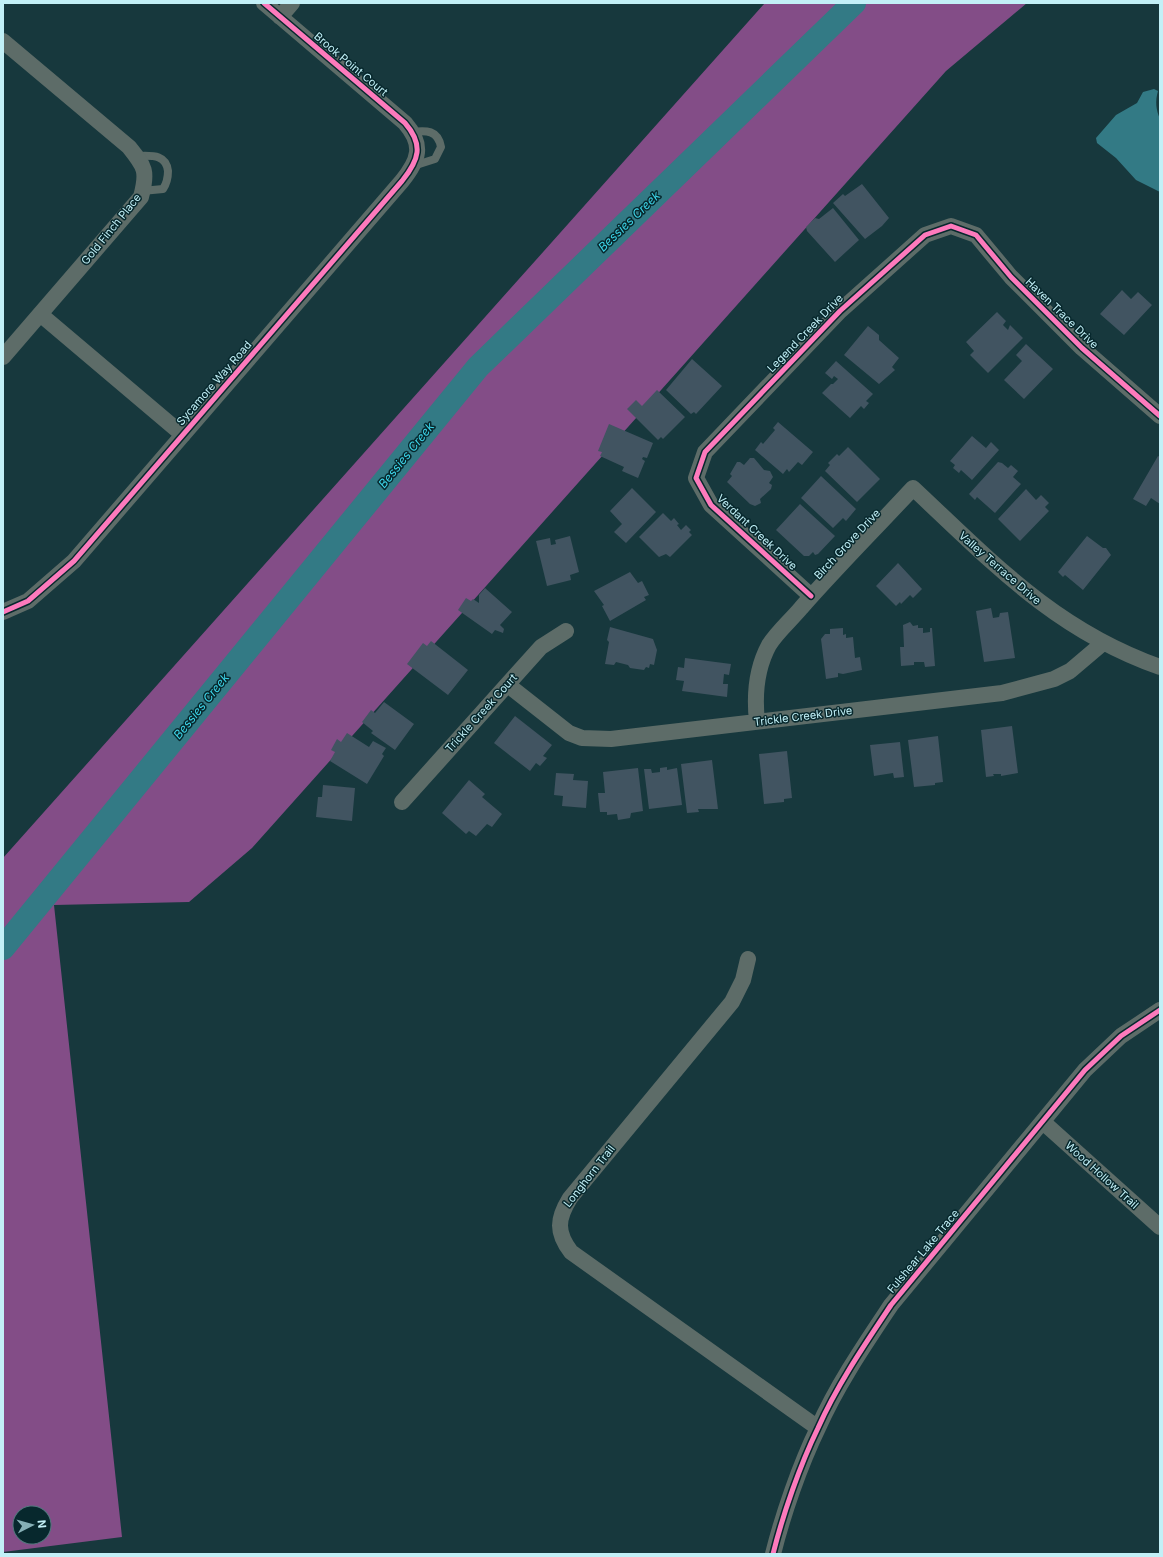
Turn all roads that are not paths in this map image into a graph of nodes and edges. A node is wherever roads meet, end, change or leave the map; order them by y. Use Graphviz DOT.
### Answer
graph roads {
  1 [pos="264,3"];
  2 [pos="292,3"];
  3 [pos="280,17"];
  4 [pos="3,41"];
  5 [pos="415,139"];
  6 [pos="136,156"];
  7 [pos="413,166"];
  8 [pos="142,191"];
  9 [pos="951,226"];
  10 [pos="40,314"];
  11 [pos="3,357"];
  12 [pos="1160,416"];
  13 [pos="183,435"];
  14 [pos="696,478"];
  15 [pos="913,488"];
  16 [pos="811,596"];
  17 [pos="3,612"];
  18 [pos="566,631"];
  19 [pos="1103,643"];
  20 [pos="1160,667"];
  21 [pos="508,685"];
  22 [pos="757,722"];
  23 [pos="402,802"];
  24 [pos="748,959"];
  25 [pos="1160,1010"];
  26 [pos="1043,1122"];
  27 [pos="1160,1227"];
  28 [pos="818,1428"];
  29 [pos="773,1554"];
  1 -- 3 [label="street, Brook Point Court"];
  2 -- 3 [label="street"];
  3 -- 5 [label="street, Brook Point Court"];
  4 -- 6 [label="street, Gold Finch Place"];
  5 -- 7 [label="street, Sycamore Way Road"];
  5 -- 7 [label="lane"];
  6 -- 8 [label="street, Gold Finch Place"];
  6 -- 8 [label="lane"];
  7 -- 13 [label="street, Sycamore Way Road"];
  8 -- 10 [label="street, Gold Finch Place"];
  9 -- 12 [label="street, Haven Trace Drive"];
  9 -- 14 [label="street, Legend Creek Drive"];
  10 -- 11 [label="street, Gold Finch Place"];
  10 -- 13 [label="street"];
  13 -- 17 [label="street, Sycamore Way Road"];
  14 -- 16 [label="street, Verdant Creek Drive"];
  15 -- 16 [label="street, Birch Grove Drive"];
  15 -- 19 [label="street, Valley Terrace Drive"];
  16 -- 22 [label="street, Birch Grove Drive"];
  18 -- 21 [label="street, Trickle Creek Court"];
  19 -- 20 [label="street, Valley Terrace Drive"];
  19 -- 22 [label="street, Trickle Creek Drive"];
  21 -- 22 [label="street, Trickle Creek Drive"];
  21 -- 23 [label="street, Trickle Creek Court"];
  24 -- 28 [label="street, Longhorn Trail"];
  25 -- 26 [label="street, Fulshear Lake Trace"];
  26 -- 27 [label="street, Wood Hollow Trail"];
  26 -- 28 [label="street, Fulshear Lake Trace"];
  28 -- 29 [label="street, Fulshear Lake Trace"];
}
